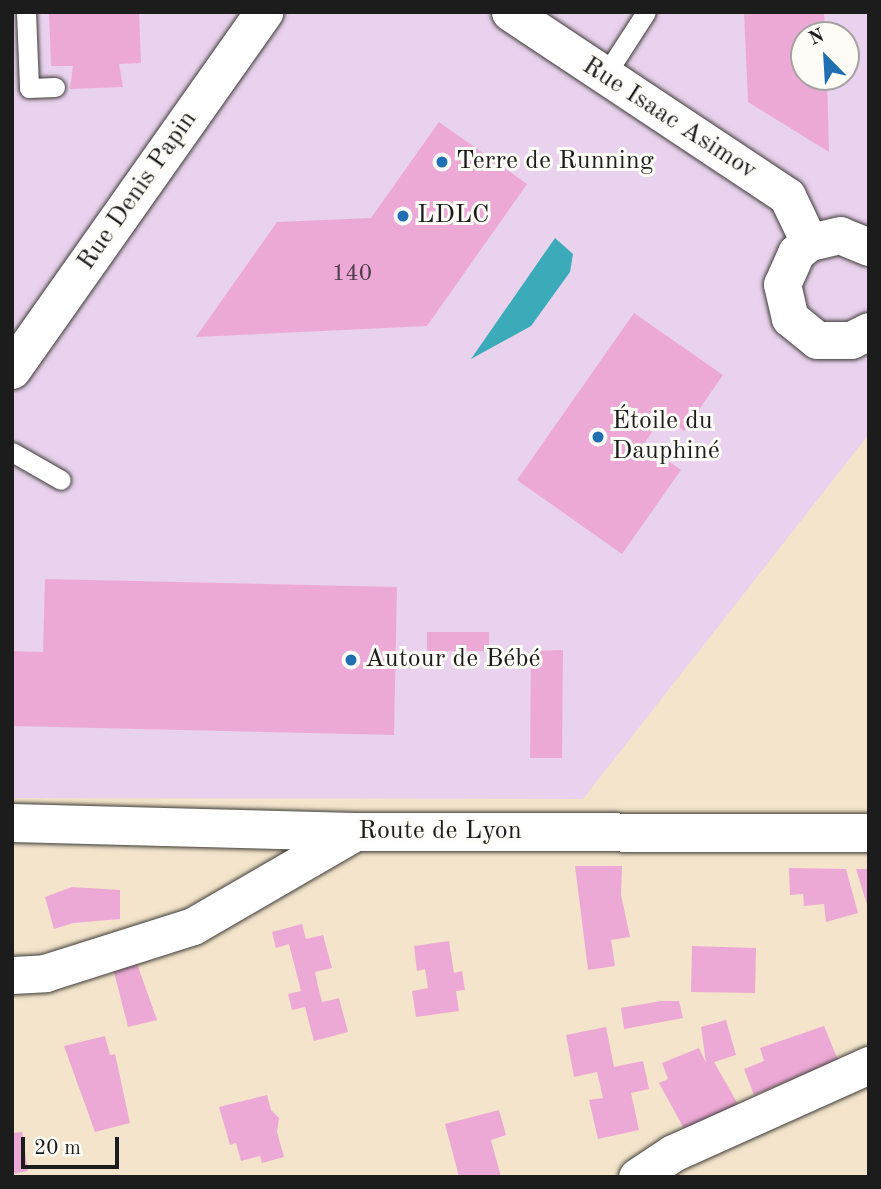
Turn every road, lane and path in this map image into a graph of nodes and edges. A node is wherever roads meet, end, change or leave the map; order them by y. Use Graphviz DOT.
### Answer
graph roads {
  1 [pos="26,12"];
  2 [pos="265,12"];
  3 [pos="510,12"];
  4 [pos="646,12"];
  5 [pos="604,77"];
  6 [pos="55,87"];
  7 [pos="809,242"];
  8 [pos="869,247"];
  9 [pos="869,331"];
  10 [pos="12,370"];
  11 [pos="12,452"];
  12 [pos="61,480"];
  13 [pos="12,822"];
  14 [pos="355,832"];
  15 [pos="869,833"];
  16 [pos="12,975"];
  17 [pos="869,1065"];
  18 [pos="637,1177"];
  1 -- 6 [label="lane"];
  2 -- 10 [label="main road, Rue Denis Papin"];
  3 -- 5 [label="street, Rue Isaac Asimov"];
  4 -- 5 [label="lane"];
  5 -- 7 [label="street, Rue Isaac Asimov"];
  7 -- 8 [label="street"];
  7 -- 9 [label="street"];
  11 -- 12 [label="lane"];
  13 -- 14 [label="main road, Route de Lyon"];
  14 -- 15 [label="main road, Route de Lyon"];
  14 -- 16 [label="street"];
  17 -- 18 [label="street"];
}
